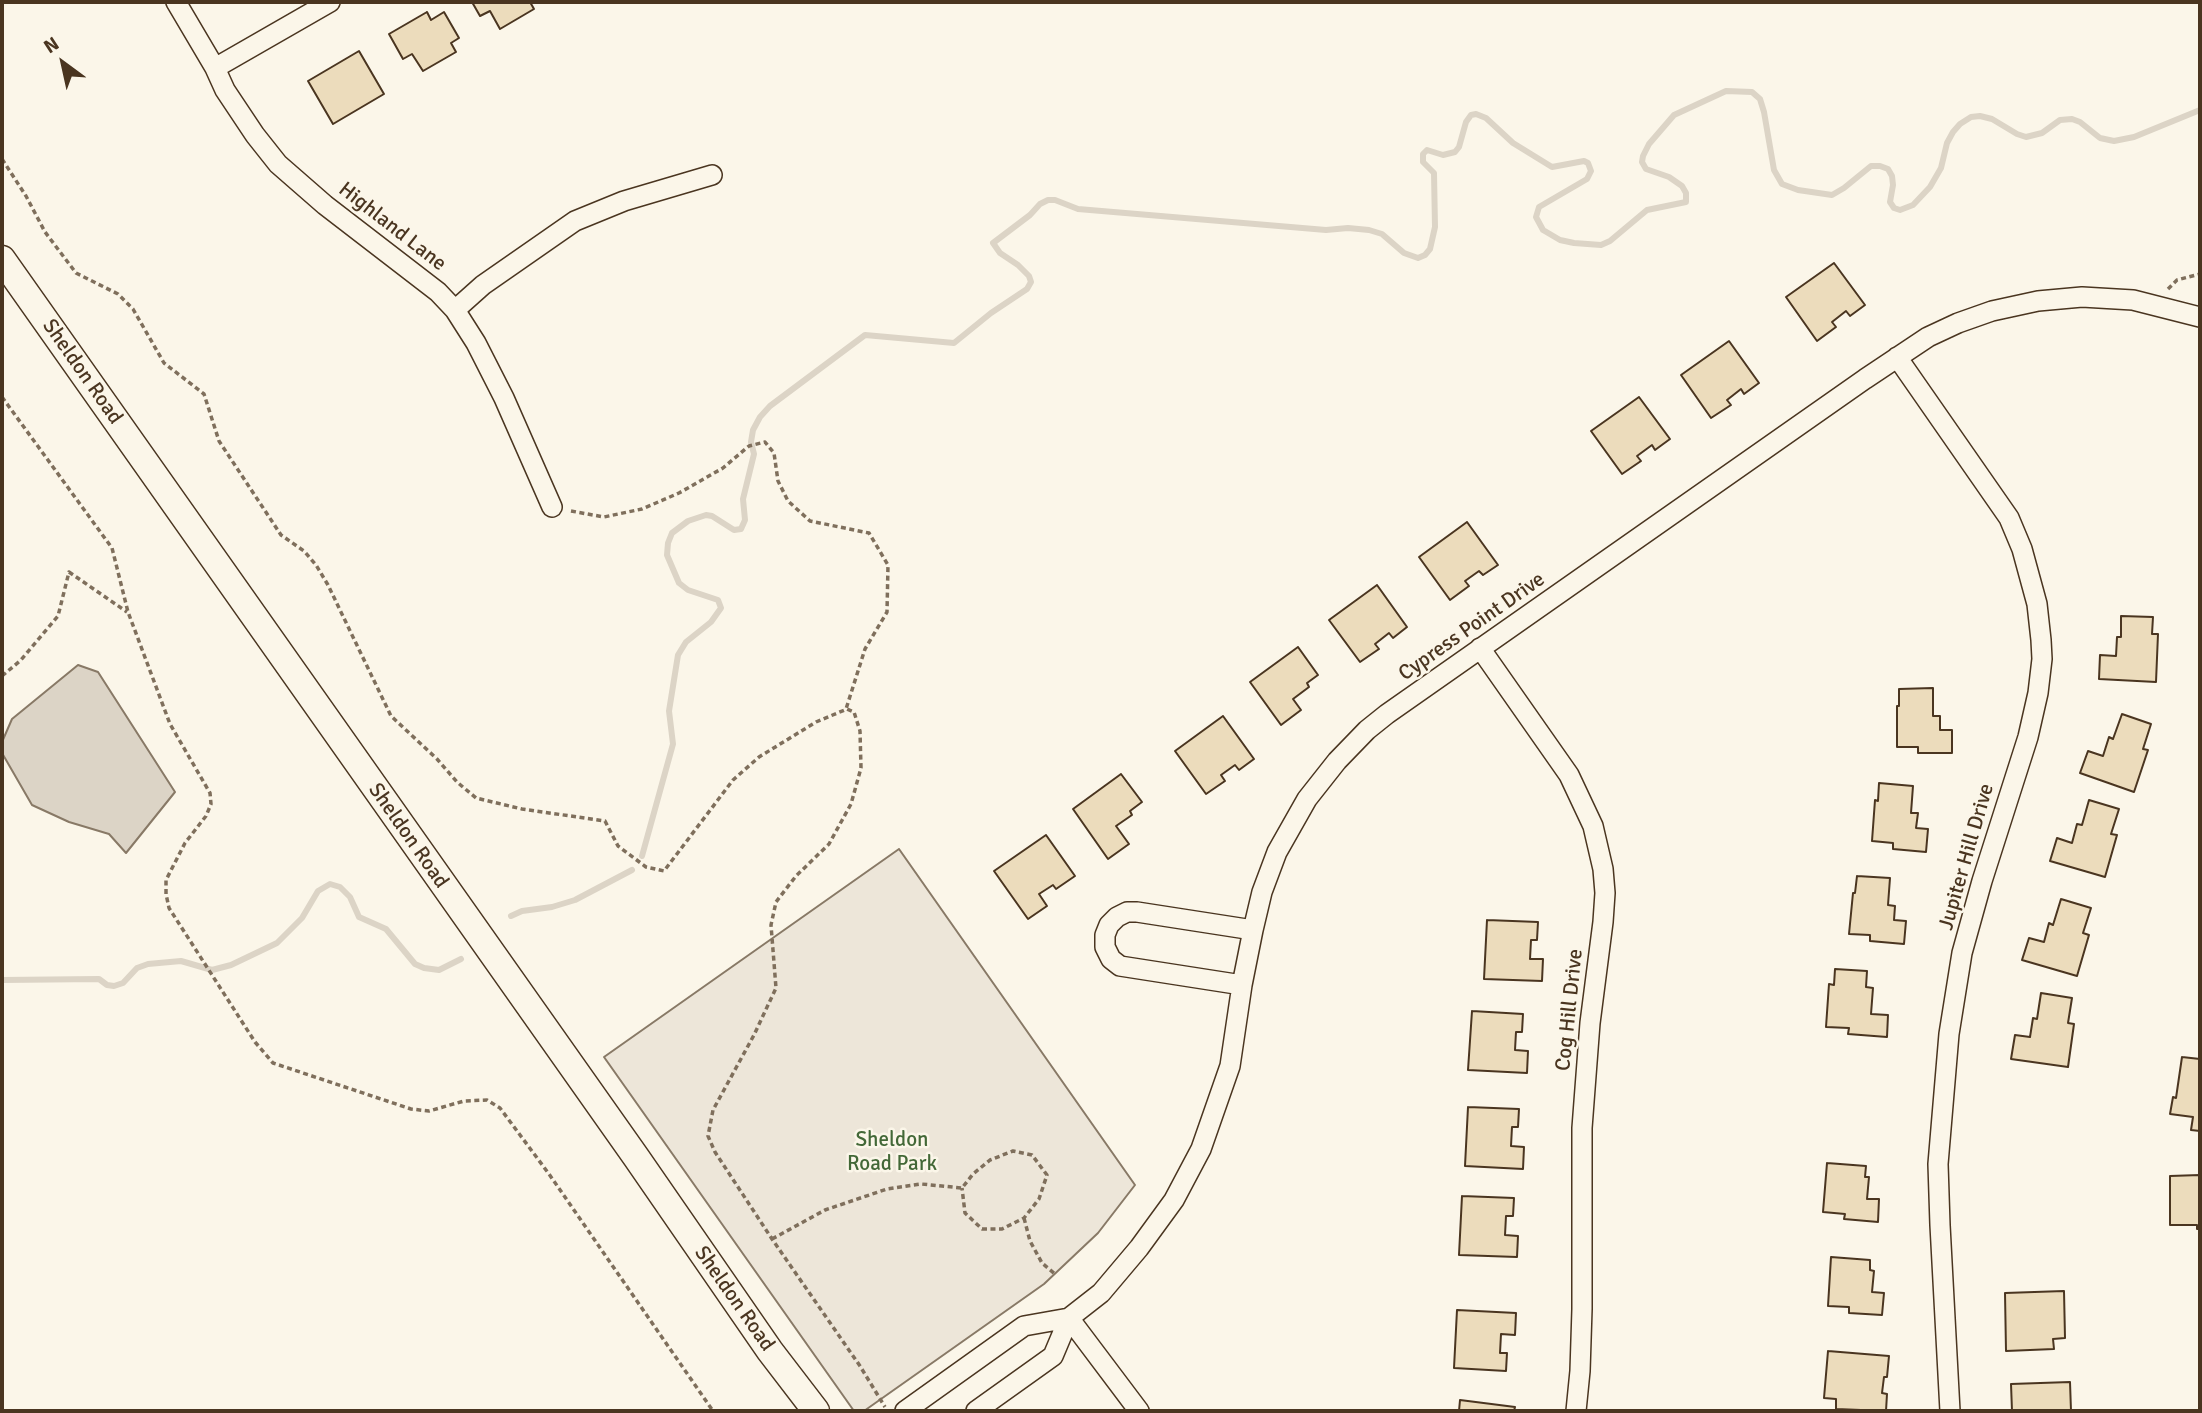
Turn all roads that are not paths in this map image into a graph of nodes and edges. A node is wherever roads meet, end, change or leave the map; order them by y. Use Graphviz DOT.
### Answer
graph roads {
  1 [pos="176,2"];
  2 [pos="330,2"];
  3 [pos="215,68"];
  4 [pos="712,175"];
  5 [pos="2,259"];
  6 [pos="455,310"];
  7 [pos="2200,317"];
  8 [pos="1897,357"];
  9 [pos="552,507"];
  10 [pos="1480,649"];
  11 [pos="1253,930"];
  12 [pos="1242,985"];
  13 [pos="1069,1318"];
  14 [pos="816,1411"];
  15 [pos="905,1411"];
  16 [pos="976,1411"];
  17 [pos="1139,1411"];
  18 [pos="1576,1411"];
  19 [pos="1951,1411"];
  1 -- 3 [label="street, Highland Lane"];
  2 -- 3 [label="street"];
  3 -- 6 [label="street, Highland Lane"];
  4 -- 6 [label="street"];
  5 -- 14 [label="main road, Sheldon Road"];
  6 -- 9 [label="street, Highland Lane"];
  7 -- 8 [label="street, Cypress Point Drive"];
  8 -- 10 [label="street, Cypress Point Drive"];
  8 -- 19 [label="street, Jupiter Hill Drive"];
  10 -- 11 [label="street, Cypress Point Drive"];
  10 -- 18 [label="street, Cog Hill Drive"];
  11 -- 12 [label="street, Cypress Point Drive"];
  11 -- 12 [label="street"];
  12 -- 13 [label="street, Cypress Point Drive"];
  13 -- 15 [label="street, Cypress Point Drive"];
  13 -- 16 [label="street, Cypress Point Drive"];
  13 -- 17 [label="street"];
}
